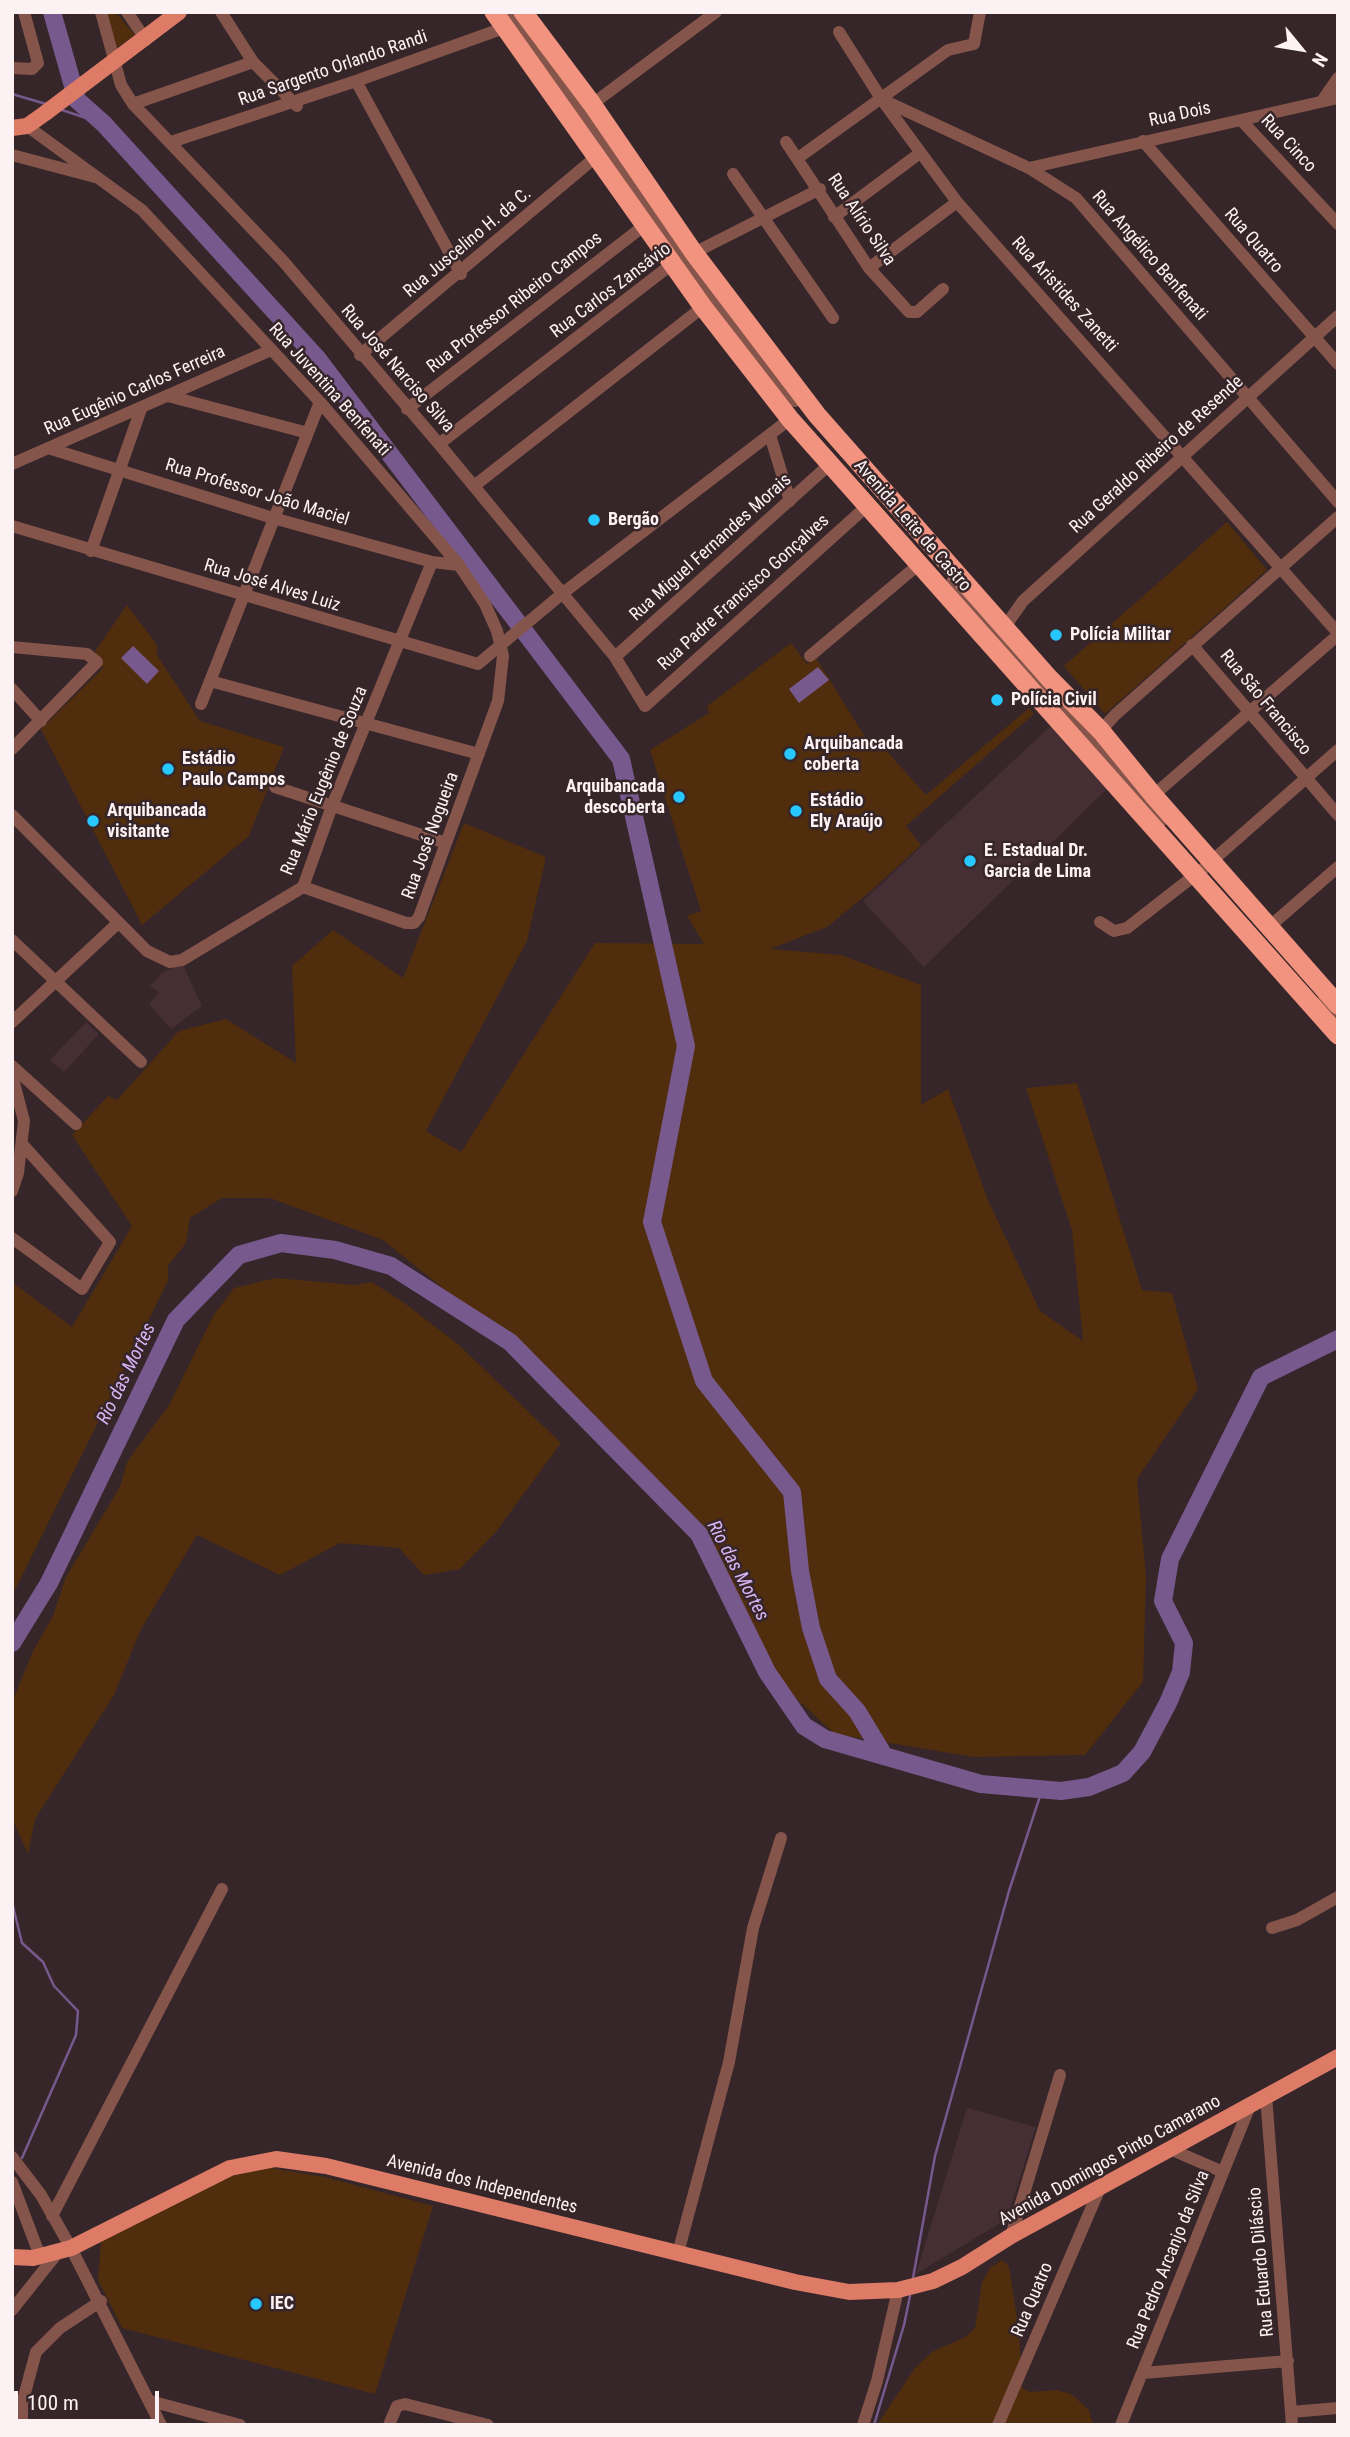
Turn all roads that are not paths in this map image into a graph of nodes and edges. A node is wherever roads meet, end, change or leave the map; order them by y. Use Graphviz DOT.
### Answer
graph roads {
  1 [pos="24,12"];
  2 [pos="101,12"];
  3 [pos="127,12"];
  4 [pos="179,12"];
  5 [pos="221,12"];
  6 [pos="494,12"];
  7 [pos="980,12"];
  8 [pos="712,13"];
  9 [pos="518,22"];
  10 [pos="839,32"];
  11 [pos="146,40"];
  12 [pos="253,62"];
  13 [pos="114,64"];
  14 [pos="12,68"];
  15 [pos="1338,78"];
  16 [pos="358,83"];
  17 [pos="1338,98"];
  18 [pos="882,100"];
  19 [pos="1322,101"];
  20 [pos="133,104"];
  21 [pos="295,104"];
  22 [pos="581,112"];
  23 [pos="1241,120"];
  24 [pos="20,127"];
  25 [pos="1143,141"];
  26 [pos="786,142"];
  27 [pos="173,144"];
  28 [pos="920,153"];
  29 [pos="12,155"];
  30 [pos="597,156"];
  31 [pos="798,158"];
  32 [pos="1029,168"];
  33 [pos="733,174"];
  34 [pos="102,179"];
  35 [pos="820,189"];
  36 [pos="957,202"];
  37 [pos="761,217"];
  38 [pos="834,217"];
  39 [pos="1338,224"];
  40 [pos="645,225"];
  41 [pos="683,259"];
  42 [pos="869,268"];
  43 [pos="461,274"];
  44 [pos="943,289"];
  45 [pos="703,307"];
  46 [pos="1338,316"];
  47 [pos="833,318"];
  48 [pos="1314,338"];
  49 [pos="271,350"];
  50 [pos="360,355"];
  51 [pos="1338,364"];
  52 [pos="169,396"];
  53 [pos="1247,397"];
  54 [pos="320,402"];
  55 [pos="141,409"];
  56 [pos="407,409"];
  57 [pos="805,417"];
  58 [pos="307,433"];
  59 [pos="769,435"];
  60 [pos="439,444"];
  61 [pos="48,448"];
  62 [pos="1182,454"];
  63 [pos="12,464"];
  64 [pos="830,464"];
  65 [pos="122,471"];
  66 [pos="474,486"];
  67 [pos="790,501"];
  68 [pos="1338,502"];
  69 [pos="867,506"];
  70 [pos="1338,517"];
  71 [pos="273,518"];
  72 [pos="12,526"];
  73 [pos="92,551"];
  74 [pos="432,562"];
  75 [pos="459,565"];
  76 [pos="918,565"];
  77 [pos="1280,568"];
  78 [pos="245,594"];
  79 [pos="558,597"];
  80 [pos="1338,634"];
  81 [pos="999,637"];
  82 [pos="400,643"];
  83 [pos="1192,645"];
  84 [pos="502,646"];
  85 [pos="12,647"];
  86 [pos="810,656"];
  87 [pos="615,657"];
  88 [pos="211,681"];
  89 [pos="12,689"];
  90 [pos="201,704"];
  91 [pos="645,706"];
  92 [pos="1252,711"];
  93 [pos="41,721"];
  94 [pos="366,725"];
  95 [pos="1092,741"];
  96 [pos="12,749"];
  97 [pos="1338,750"];
  98 [pos="479,754"];
  99 [pos="1306,779"];
  100 [pos="275,787"];
  101 [pos="1146,803"];
  102 [pos="332,806"];
  103 [pos="12,815"];
  104 [pos="1338,815"];
  105 [pos="446,843"];
  106 [pos="1338,867"];
  107 [pos="1204,868"];
  108 [pos="303,887"];
  109 [pos="1100,922"];
  110 [pos="118,923"];
  111 [pos="1269,927"];
  112 [pos="12,940"];
  113 [pos="53,981"];
  114 [pos="1338,1005"];
  115 [pos="1338,1018"];
  116 [pos="12,1022"];
  117 [pos="1338,1035"];
  118 [pos="141,1062"];
  119 [pos="12,1066"];
  120 [pos="12,1075"];
  121 [pos="76,1124"];
  122 [pos="23,1144"];
  123 [pos="12,1191"];
  124 [pos="12,1238"];
  125 [pos="781,1838"];
  126 [pos="222,1889"];
  127 [pos="1338,1897"];
  128 [pos="1272,1928"];
  129 [pos="1338,2057"];
  130 [pos="1060,2075"];
  131 [pos="1266,2096"];
  132 [pos="1249,2108"];
  133 [pos="1170,2149"];
  134 [pos="12,2157"];
  135 [pos="1223,2172"];
  136 [pos="12,2182"];
  137 [pos="1100,2188"];
  138 [pos="52,2216"];
  139 [pos="1011,2236"];
  140 [pos="65,2249"];
  141 [pos="678,2253"];
  142 [pos="40,2256"];
  143 [pos="12,2258"];
  144 [pos="898,2290"];
  145 [pos="101,2301"];
  146 [pos="12,2310"];
  147 [pos="1288,2361"];
  148 [pos="1143,2373"];
  149 [pos="150,2401"];
  150 [pos="1338,2408"];
  151 [pos="1292,2418"];
  152 [pos="22,2425"];
  153 [pos="161,2425"];
  154 [pos="240,2425"];
  155 [pos="389,2425"];
  156 [pos="488,2425"];
  157 [pos="863,2425"];
  158 [pos="998,2425"];
  159 [pos="1121,2425"];
  1 -- 14 [label="street"];
  2 -- 13 [label="street, Rua José Narciso Silva"];
  3 -- 11 [label="street"];
  4 -- 11 [label="main road"];
  5 -- 12 [label="street"];
  6 -- 9 [label="highway, Avenida Leite de Castro"];
  7 -- 18 [label="street"];
  8 -- 22 [label="street"];
  9 -- 16 [label="street, Rua Sargento Orlando Randi"];
  9 -- 22 [label="highway, Avenida Leite de Castro"];
  9 -- 22 [label="highway, Avenida Leite de Castro"];
  10 -- 18 [label="street, Rua Aristides Zanetti"];
  11 -- 13 [label="main road"];
  12 -- 20 [label="street"];
  12 -- 21 [label="street"];
  13 -- 20 [label="street, Rua José Narciso Silva"];
  13 -- 24 [label="main road"];
  15 -- 19 [label="street"];
  16 -- 21 [label="street, Rua Sargento Orlando Randi"];
  16 -- 43 [label="street"];
  17 -- 19 [label="street, Rua Dois"];
  18 -- 28 [label="street, Rua Aristides Zanetti"];
  18 -- 31 [label="street"];
  18 -- 32 [label="street, Rua Angélico Benfenati"];
  19 -- 23 [label="street, Rua Dois"];
  20 -- 27 [label="street, Rua José Narciso Silva"];
  21 -- 27 [label="street, Rua Sargento Orlando Randi"];
  22 -- 30 [label="highway, Avenida Leite de Castro"];
  22 -- 41 [label="highway, Avenida Leite de Castro"];
  23 -- 25 [label="street, Rua Dois"];
  23 -- 39 [label="street, Rua Cinco"];
  24 -- 34 [label="street, Rua Juventina Benfenati"];
  25 -- 32 [label="street, Rua Dois"];
  25 -- 48 [label="street, Rua Quatro"];
  26 -- 31 [label="street, Rua Alírio Silva"];
  27 -- 50 [label="street, Rua José Narciso Silva"];
  28 -- 36 [label="street, Rua Aristides Zanetti"];
  28 -- 38 [label="street"];
  29 -- 34 [label="street"];
  30 -- 40 [label="highway, Avenida Leite de Castro"];
  30 -- 43 [label="street, Rua Juscelino H. da C."];
  31 -- 35 [label="street, Rua Alírio Silva"];
  32 -- 53 [label="street, Rua Angélico Benfenati"];
  33 -- 37 [label="street"];
  34 -- 49 [label="street, Rua Juventina Benfenati"];
  35 -- 37 [label="street, Rua Carlos Zansávio"];
  35 -- 38 [label="street, Rua Alírio Silva"];
  36 -- 42 [label="street"];
  36 -- 62 [label="street, Rua Aristides Zanetti"];
  37 -- 41 [label="street, Rua Carlos Zansávio"];
  37 -- 47 [label="street"];
  38 -- 42 [label="street, Rua Alírio Silva"];
  40 -- 41 [label="highway, Avenida Leite de Castro"];
  40 -- 56 [label="street, Rua Professor Ribeiro Campos"];
  41 -- 45 [label="highway, Avenida Leite de Castro"];
  41 -- 57 [label="highway, Avenida Leite de Castro"];
  41 -- 60 [label="street, Rua Carlos Zansávio"];
  42 -- 44 [label="street, Rua Alírio Silva"];
  43 -- 50 [label="street, Rua Juscelino H. da C."];
  45 -- 57 [label="highway, Avenida Leite de Castro"];
  45 -- 66 [label="street"];
  46 -- 48 [label="street, Rua Geraldo Ribeiro de Resende"];
  48 -- 51 [label="street, Rua Quatro"];
  48 -- 53 [label="street, Rua Geraldo Ribeiro de Resende"];
  49 -- 52 [label="street, Rua Eugênio Carlos Ferreira"];
  49 -- 54 [label="street, Rua Juventina Benfenati"];
  50 -- 56 [label="street, Rua José Narciso Silva"];
  52 -- 55 [label="street, Rua Eugênio Carlos Ferreira"];
  52 -- 58 [label="street"];
  53 -- 62 [label="street, Rua Geraldo Ribeiro de Resende"];
  53 -- 68 [label="street, Rua Angélico Benfenati"];
  54 -- 58 [label="street"];
  54 -- 75 [label="street, Rua Juventina Benfenati"];
  55 -- 61 [label="street, Rua Eugênio Carlos Ferreira"];
  55 -- 65 [label="street"];
  56 -- 60 [label="street, Rua José Narciso Silva"];
  57 -- 59 [label="street, Rua José Alves Luiz"];
  57 -- 64 [label="highway, Avenida Leite de Castro"];
  57 -- 81 [label="highway, Avenida Leite de Castro"];
  58 -- 71 [label="street"];
  59 -- 67 [label="street"];
  59 -- 79 [label="street, Rua José Alves Luiz"];
  60 -- 66 [label="street, Rua José Narciso Silva"];
  61 -- 63 [label="street, Rua Eugênio Carlos Ferreira"];
  61 -- 65 [label="street, Rua Professor João Maciel"];
  62 -- 77 [label="street, Rua Aristides Zanetti"];
  62 -- 81 [label="street, Rua Geraldo Ribeiro de Resende"];
  64 -- 67 [label="street, Rua Miguel Fernandes Morais"];
  64 -- 69 [label="highway, Avenida Leite de Castro"];
  65 -- 71 [label="street, Rua Professor João Maciel"];
  65 -- 73 [label="street"];
  66 -- 79 [label="street, Rua José Narciso Silva"];
  67 -- 87 [label="street, Rua Miguel Fernandes Morais"];
  69 -- 76 [label="highway, Avenida Leite de Castro"];
  69 -- 91 [label="street, Rua Padre Francisco Gonçalves"];
  70 -- 77 [label="street"];
  71 -- 74 [label="street, Rua Professor João Maciel"];
  71 -- 78 [label="street"];
  72 -- 73 [label="street, Rua José Alves Luiz"];
  73 -- 78 [label="street, Rua José Alves Luiz"];
  74 -- 75 [label="street, Rua Professor João Maciel"];
  74 -- 82 [label="street, Rua Mário Eugênio de Souza"];
  75 -- 84 [label="street, Rua Juventina Benfenati"];
  76 -- 81 [label="highway, Avenida Leite de Castro"];
  76 -- 86 [label="street"];
  77 -- 80 [label="street, Rua Aristides Zanetti"];
  77 -- 83 [label="street"];
  78 -- 82 [label="street, Rua José Alves Luiz"];
  78 -- 88 [label="street"];
  79 -- 84 [label="street, Rua José Alves Luiz"];
  79 -- 87 [label="street, Rua José Narciso Silva"];
  80 -- 92 [label="street"];
  81 -- 95 [label="highway, Avenida Leite de Castro"];
  81 -- 95 [label="highway, Avenida Leite de Castro"];
  82 -- 84 [label="street, Rua José Alves Luiz"];
  82 -- 94 [label="street, Rua Mário Eugênio de Souza"];
  83 -- 92 [label="street, Rua São Francisco"];
  83 -- 95 [label="street"];
  84 -- 98 [label="street, Rua José Nogueira"];
  85 -- 93 [label="street"];
  87 -- 91 [label="street, Rua José Narciso Silva"];
  88 -- 90 [label="street"];
  88 -- 94 [label="street"];
  89 -- 93 [label="street"];
  92 -- 99 [label="street, Rua São Francisco"];
  92 -- 101 [label="street"];
  93 -- 96 [label="street"];
  94 -- 98 [label="street"];
  94 -- 102 [label="street, Rua Mário Eugênio de Souza"];
  95 -- 101 [label="highway, Avenida Leite de Castro"];
  97 -- 99 [label="street"];
  98 -- 105 [label="street, Rua José Nogueira"];
  99 -- 104 [label="street, Rua São Francisco"];
  99 -- 107 [label="street"];
  100 -- 102 [label="street"];
  101 -- 107 [label="highway, Avenida Leite de Castro"];
  102 -- 105 [label="street"];
  102 -- 108 [label="street, Rua Mário Eugênio de Souza"];
  103 -- 110 [label="street"];
  105 -- 108 [label="street, Rua José Nogueira"];
  106 -- 111 [label="street"];
  107 -- 109 [label="street"];
  107 -- 111 [label="highway, Avenida Leite de Castro"];
  107 -- 115 [label="street"];
  107 -- 117 [label="highway, Avenida Leite de Castro"];
  108 -- 110 [label="street, Rua Mário Eugênio de Souza"];
  110 -- 113 [label="street"];
  111 -- 114 [label="highway, Avenida Leite de Castro"];
  112 -- 113 [label="street"];
  113 -- 116 [label="street"];
  113 -- 118 [label="street"];
  119 -- 121 [label="street"];
  120 -- 122 [label="street"];
  122 -- 123 [label="street"];
  122 -- 124 [label="street"];
  125 -- 141 [label="street"];
  126 -- 138 [label="street"];
  127 -- 128 [label="street"];
  129 -- 131 [label="main road, Avenida Domingos Pinto Camarano"];
  130 -- 139 [label="street"];
  131 -- 132 [label="main road, Avenida Domingos Pinto Camarano"];
  131 -- 147 [label="street, Rua Eduardo Diláscio"];
  132 -- 133 [label="main road, Avenida Domingos Pinto Camarano"];
  132 -- 135 [label="street, Rua Pedro Arcanjo da Silva"];
  133 -- 135 [label="street"];
  133 -- 137 [label="main road, Avenida Domingos Pinto Camarano"];
  134 -- 138 [label="street"];
  135 -- 148 [label="street, Rua Pedro Arcanjo da Silva"];
  136 -- 142 [label="street"];
  137 -- 139 [label="main road, Avenida Domingos Pinto Camarano"];
  137 -- 158 [label="street, Rua Quatro"];
  138 -- 140 [label="street"];
  139 -- 144 [label="main road, Avenida Domingos Pinto Camarano"];
  140 -- 141 [label="main road, Avenida dos Independentes"];
  140 -- 142 [label="main road, Avenida dos Independentes"];
  140 -- 145 [label="street"];
  140 -- 146 [label="street"];
  141 -- 144 [label="main road, Avenida dos Independentes"];
  142 -- 143 [label="main road, Avenida dos Independentes"];
  144 -- 157 [label="street"];
  145 -- 149 [label="street"];
  145 -- 152 [label="street"];
  147 -- 148 [label="street"];
  147 -- 151 [label="street, Rua Eduardo Diláscio"];
  148 -- 159 [label="street, Rua Pedro Arcanjo da Silva"];
  149 -- 153 [label="street"];
  149 -- 154 [label="street"];
  150 -- 151 [label="street"];
  155 -- 156 [label="street"];
}
